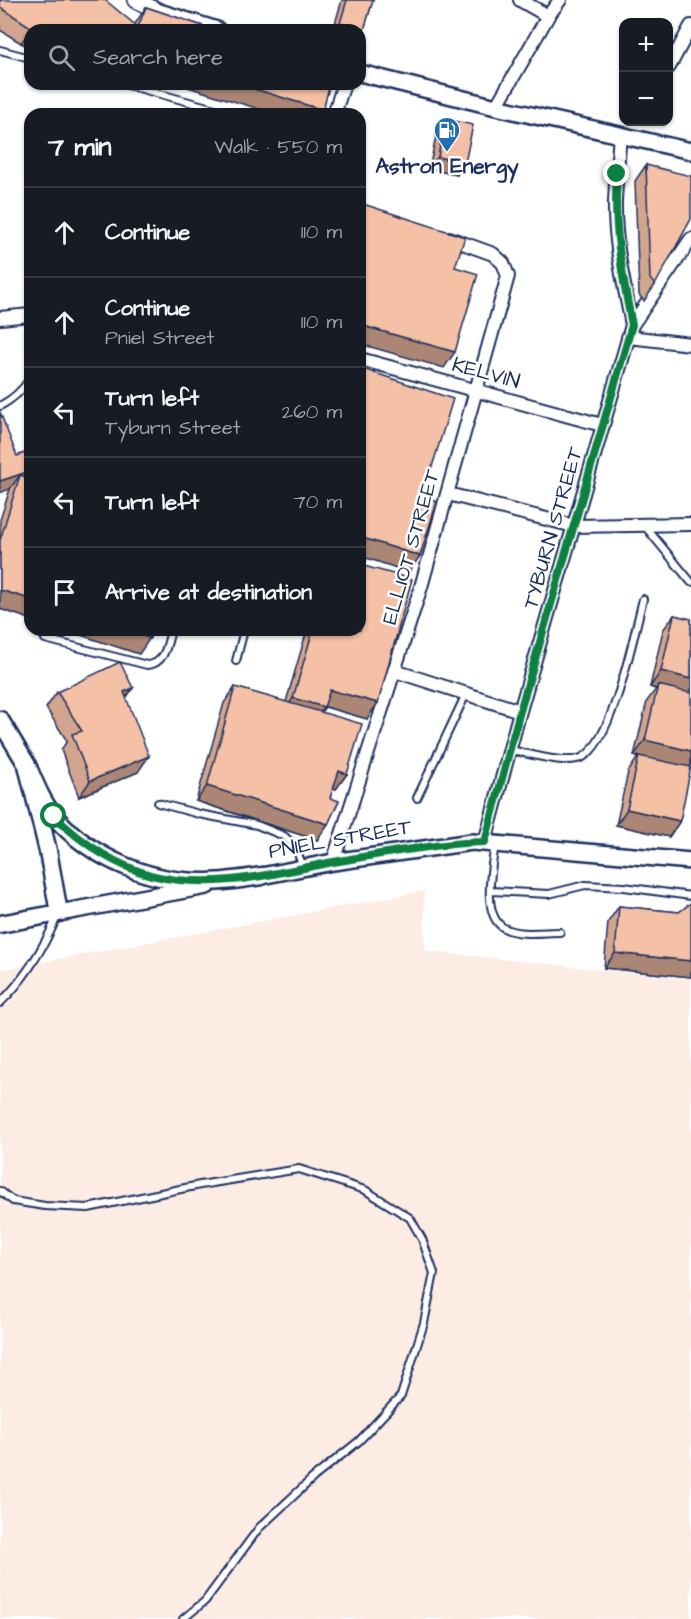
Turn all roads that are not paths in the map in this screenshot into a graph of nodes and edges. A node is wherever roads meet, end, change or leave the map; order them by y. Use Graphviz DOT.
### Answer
graph roads {
  1 [pos="136,0"];
  2 [pos="520,0"];
  3 [pos="560,0"];
  4 [pos="549,16"];
  5 [pos="198,24"];
  6 [pos="691,26"];
  7 [pos="0,50"];
  8 [pos="24,56"];
  9 [pos="673,60"];
  10 [pos="366,74"];
  11 [pos="146,90"];
  12 [pos="343,90"];
  13 [pos="496,107"];
  14 [pos="211,108"];
  15 [pos="336,108"];
  16 [pos="620,136"];
  17 [pos="691,151"];
  18 [pos="437,234"];
  19 [pos="691,238"];
  20 [pos="24,316"];
  21 [pos="0,318"];
  22 [pos="630,331"];
  23 [pos="691,345"];
  24 [pos="366,361"];
  25 [pos="24,387"];
  26 [pos="475,390"];
  27 [pos="0,405"];
  28 [pos="602,425"];
  29 [pos="448,494"];
  30 [pos="691,524"];
  31 [pos="644,525"];
  32 [pos="574,526"];
  33 [pos="691,582"];
  34 [pos="643,599"];
  35 [pos="169,636"];
  36 [pos="242,636"];
  37 [pos="45,639"];
  38 [pos="236,661"];
  39 [pos="395,670"];
  40 [pos="466,694"];
  41 [pos="520,711"];
  42 [pos="0,720"];
  43 [pos="510,750"];
  44 [pos="27,765"];
  45 [pos="417,798"];
  46 [pos="158,803"];
  47 [pos="490,843"];
  48 [pos="691,861"];
  49 [pos="333,862"];
  50 [pos="303,868"];
  51 [pos="261,876"];
  52 [pos="491,891"];
  53 [pos="691,896"];
  54 [pos="59,913"];
  55 [pos="0,924"];
  56 [pos="560,932"];
  57 [pos="0,1003"];
  58 [pos="0,1191"];
  59 [pos="183,1619"];
  1 -- 5 [label="street"];
  2 -- 4 [label="street"];
  3 -- 4 [label="street"];
  4 -- 13 [label="street"];
  6 -- 9 [label="street"];
  7 -- 8 [label="lane"];
  10 -- 13 [label="street"];
  11 -- 14 [label="lane"];
  12 -- 15 [label="street"];
  13 -- 16 [label="street"];
  16 -- 17 [label="street"];
  16 -- 22 [label="street"];
  18 -- 26 [label="street, ELLIOT STREET"];
  19 -- 22 [label="street, TYBURN STREET"];
  20 -- 21 [label="street"];
  22 -- 23 [label="street"];
  22 -- 28 [label="street, TYBURN STREET"];
  24 -- 26 [label="street, KELVIN"];
  25 -- 27 [label="lane"];
  26 -- 28 [label="street, KELVIN"];
  26 -- 29 [label="street, ELLIOT STREET"];
  28 -- 32 [label="street, TYBURN STREET"];
  29 -- 32 [label="street"];
  29 -- 39 [label="street, ELLIOT STREET"];
  30 -- 31 [label="street"];
  31 -- 32 [label="street"];
  31 -- 33 [label="lane"];
  32 -- 41 [label="street, TYBURN STREET"];
  34 -- 43 [label="lane"];
  35 -- 37 [label="lane"];
  36 -- 38 [label="lane"];
  39 -- 40 [label="street"];
  39 -- 49 [label="street, ELLIOT STREET"];
  40 -- 41 [label="street"];
  40 -- 45 [label="lane"];
  41 -- 43 [label="street, TYBURN STREET"];
  42 -- 44 [label="main road"];
  43 -- 47 [label="street, TYBURN STREET"];
  44 -- 51 [label="main road"];
  44 -- 54 [label="main road"];
  46 -- 50 [label="lane"];
  47 -- 48 [label="street, PNIEL STREET"];
  47 -- 49 [label="street, PNIEL STREET"];
  47 -- 52 [label="lane"];
  49 -- 50 [label="street, PNIEL STREET"];
  50 -- 51 [label="street, PNIEL STREET"];
  51 -- 54 [label="street, PNIEL STREET"];
  52 -- 53 [label="lane"];
  52 -- 56 [label="lane"];
  54 -- 55 [label="main road, PNIEL STREET"];
  54 -- 57 [label="lane"];
  58 -- 59 [label="lane"];
}
